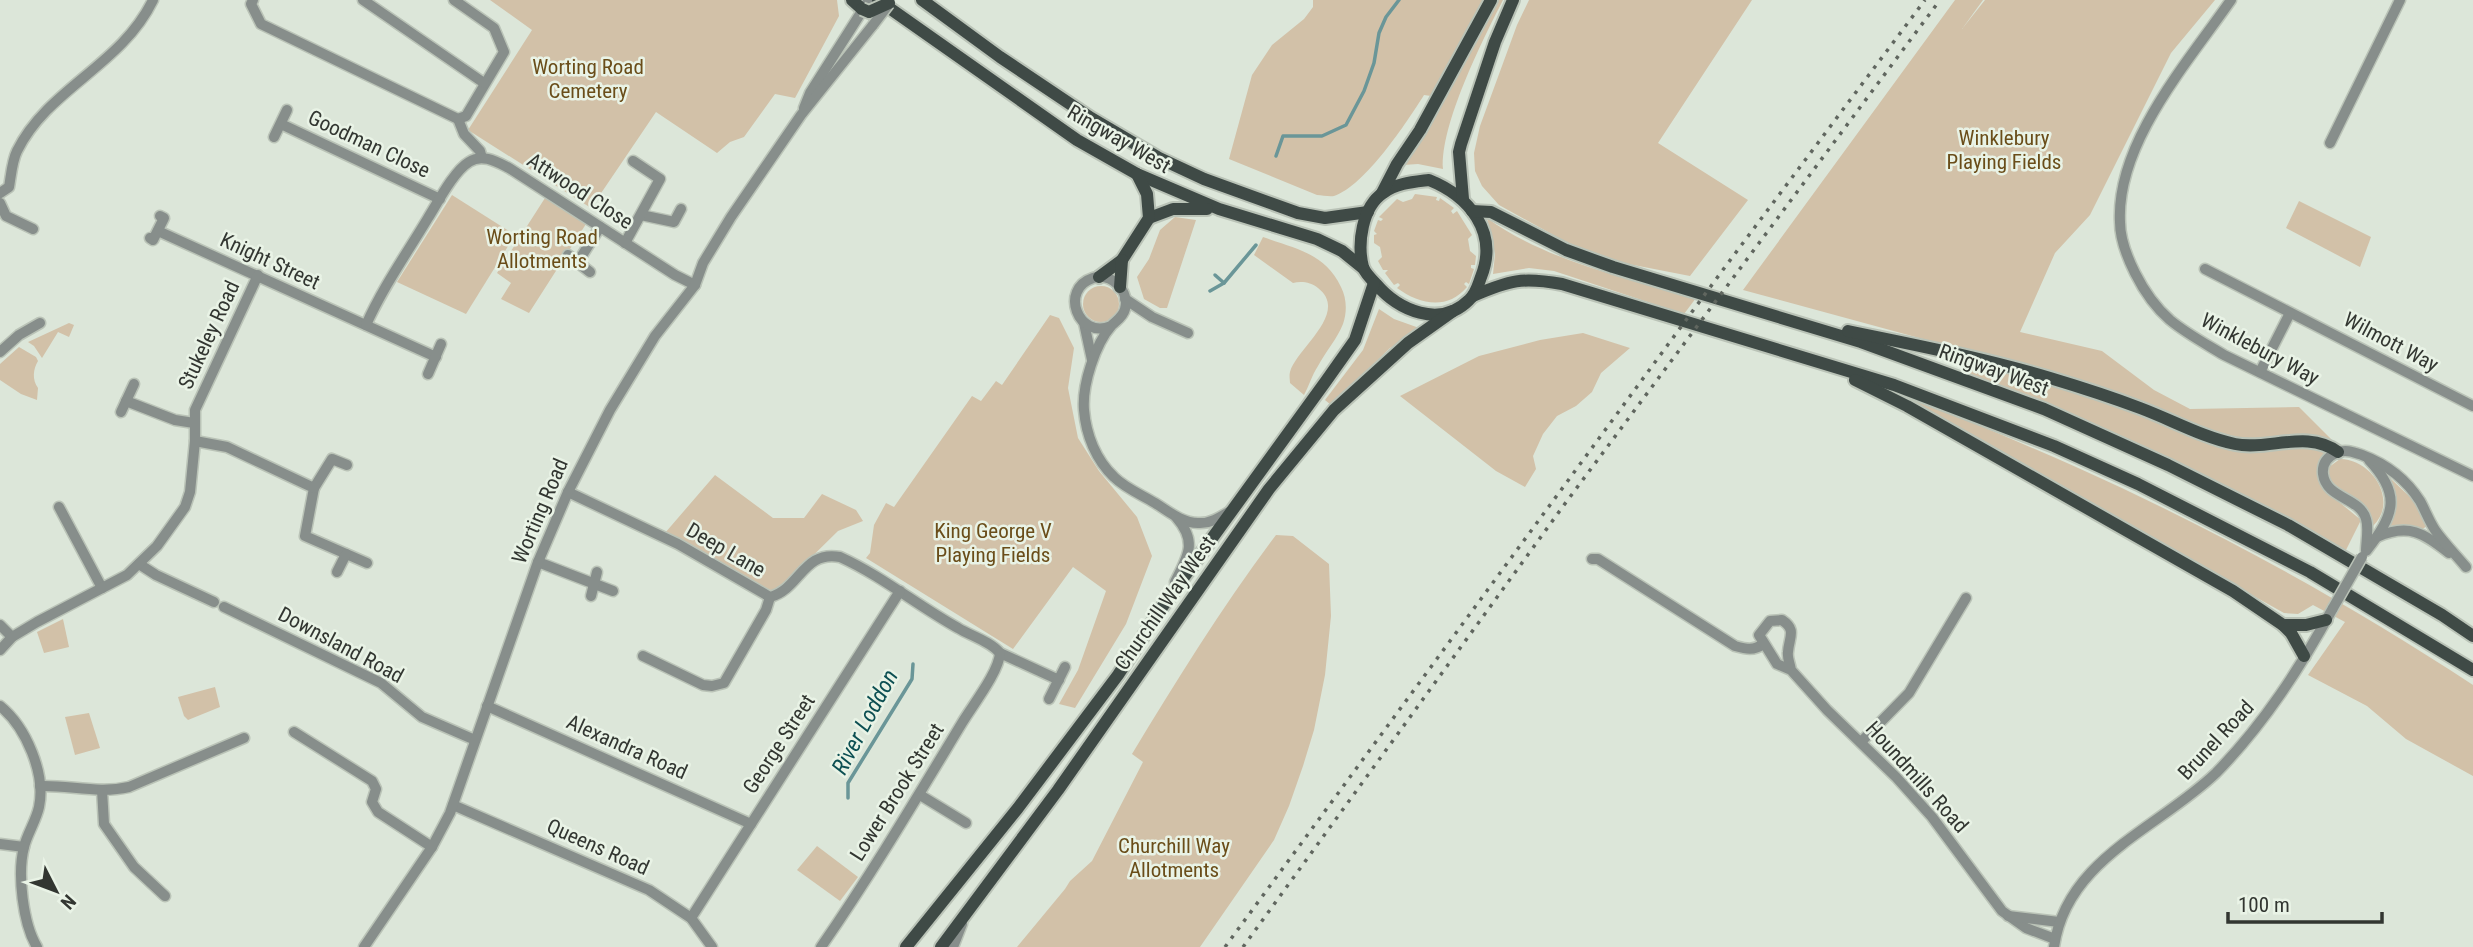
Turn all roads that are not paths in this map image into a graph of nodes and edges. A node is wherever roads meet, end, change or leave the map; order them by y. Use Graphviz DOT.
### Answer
graph roads {
  1 [pos="153,0"];
  2 [pos="253,0"];
  3 [pos="362,0"];
  4 [pos="454,0"];
  5 [pos="852,0"];
  6 [pos="922,0"];
  7 [pos="1491,0"];
  8 [pos="1513,0"];
  9 [pos="2231,0"];
  10 [pos="2400,0"];
  11 [pos="886,1"];
  12 [pos="866,5"];
  13 [pos="484,83"];
  14 [pos="287,110"];
  15 [pos="801,115"];
  16 [pos="458,119"];
  17 [pos="281,124"];
  18 [pos="274,136"];
  19 [pos="2330,143"];
  20 [pos="482,158"];
  21 [pos="633,161"];
  22 [pos="1137,174"];
  23 [pos="0,193"];
  24 [pos="1382,193"];
  25 [pos="440,199"];
  26 [pos="1463,199"];
  27 [pos="0,203"];
  28 [pos="681,209"];
  29 [pos="1219,209"];
  30 [pos="1472,211"];
  31 [pos="1368,212"];
  32 [pos="642,215"];
  33 [pos="160,216"];
  34 [pos="1149,218"];
  35 [pos="600,227"];
  36 [pos="33,229"];
  37 [pos="158,230"];
  38 [pos="150,239"];
  39 [pos="625,243"];
  40 [pos="568,255"];
  41 [pos="1122,260"];
  42 [pos="578,262"];
  43 [pos="1363,268"];
  44 [pos="2205,269"];
  45 [pos="590,272"];
  46 [pos="258,275"];
  47 [pos="1099,277"];
  48 [pos="1374,283"];
  49 [pos="695,285"];
  50 [pos="1123,293"];
  51 [pos="1473,296"];
  52 [pos="1453,310"];
  53 [pos="1762,312"];
  54 [pos="2290,313"];
  55 [pos="1121,317"];
  56 [pos="1152,317"];
  57 [pos="40,323"];
  58 [pos="1084,323"];
  59 [pos="366,325"];
  60 [pos="1111,326"];
  61 [pos="1188,333"];
  62 [pos="441,344"];
  63 [pos="0,352"];
  64 [pos="436,357"];
  65 [pos="1092,359"];
  66 [pos="1825,365"];
  67 [pos="2260,373"];
  68 [pos="428,374"];
  69 [pos="134,384"];
  70 [pos="126,401"];
  71 [pos="2473,406"];
  72 [pos="121,412"];
  73 [pos="194,423"];
  74 [pos="195,441"];
  75 [pos="2338,452"];
  76 [pos="2367,457"];
  77 [pos="347,465"];
  78 [pos="2473,476"];
  79 [pos="314,488"];
  80 [pos="568,492"];
  81 [pos="59,507"];
  82 [pos="1236,508"];
  83 [pos="1176,516"];
  84 [pos="2377,537"];
  85 [pos="346,554"];
  86 [pos="2364,554"];
  87 [pos="1592,559"];
  88 [pos="367,562"];
  89 [pos="538,562"];
  90 [pos="139,564"];
  91 [pos="2470,569"];
  92 [pos="337,572"];
  93 [pos="597,572"];
  94 [pos="594,584"];
  95 [pos="102,588"];
  96 [pos="613,591"];
  97 [pos="900,591"];
  98 [pos="591,596"];
  99 [pos="770,597"];
  100 [pos="1966,598"];
  101 [pos="1163,606"];
  102 [pos="2329,614"];
  103 [pos="0,625"];
  104 [pos="2283,625"];
  105 [pos="2473,636"];
  106 [pos="12,637"];
  107 [pos="1763,644"];
  108 [pos="0,650"];
  109 [pos="1000,653"];
  110 [pos="643,656"];
  111 [pos="2304,656"];
  112 [pos="1065,667"];
  113 [pos="1791,670"];
  114 [pos="2473,670"];
  115 [pos="1059,680"];
  116 [pos="1049,699"];
  117 [pos="0,706"];
  118 [pos="487,706"];
  119 [pos="294,732"];
  120 [pos="244,738"];
  121 [pos="475,740"];
  122 [pos="1861,742"];
  123 [pos="40,786"];
  124 [pos="102,790"];
  125 [pos="920,795"];
  126 [pos="453,805"];
  127 [pos="966,823"];
  128 [pos="751,824"];
  129 [pos="0,844"];
  130 [pos="24,847"];
  131 [pos="432,847"];
  132 [pos="165,896"];
  133 [pos="2007,915"];
  134 [pos="965,917"];
  135 [pos="691,918"];
  136 [pos="2059,922"];
  137 [pos="2054,943"];
  138 [pos="37,947"];
  139 [pos="364,947"];
  140 [pos="712,947"];
  141 [pos="821,947"];
  142 [pos="906,947"];
  143 [pos="942,947"];
  144 [pos="953,947"];
  1 -- 23 [label="street"];
  2 -- 16 [label="street"];
  3 -- 13 [label="street"];
  4 -- 13 [label="street"];
  5 -- 12 [label="main road"];
  6 -- 31 [label="main road, Ringway West"];
  7 -- 24 [label="main road"];
  8 -- 26 [label="main road"];
  9 -- 67 [label="street, Winklebury Way"];
  10 -- 19 [label="street"];
  11 -- 12 [label="main road, bridge"];
  11 -- 15 [label="street, Worting Road, bridge"];
  11 -- 22 [label="main road, Ringway West"];
  12 -- 15 [label="street, Worting Road"];
  13 -- 16 [label="street"];
  14 -- 17 [label="street, Goodman Close"];
  15 -- 49 [label="street, Worting Road"];
  16 -- 20 [label="street"];
  17 -- 18 [label="street, Goodman Close"];
  17 -- 25 [label="street, Goodman Close"];
  20 -- 25 [label="street"];
  20 -- 35 [label="street, Attwood Close"];
  21 -- 32 [label="street"];
  22 -- 29 [label="main road, Ringway West"];
  22 -- 34 [label="main road"];
  24 -- 26 [label="main road"];
  24 -- 31 [label="main road"];
  25 -- 59 [label="street"];
  26 -- 30 [label="main road"];
  27 -- 36 [label="street"];
  28 -- 32 [label="street"];
  29 -- 34 [label="main road"];
  29 -- 43 [label="main road, Ringway West"];
  30 -- 51 [label="main road"];
  30 -- 53 [label="main road, Ringway West"];
  31 -- 43 [label="main road"];
  32 -- 39 [label="street"];
  33 -- 37 [label="street"];
  34 -- 41 [label="main road"];
  35 -- 39 [label="street, Attwood Close"];
  35 -- 42 [label="street"];
  37 -- 38 [label="street"];
  37 -- 46 [label="street, Knight Street"];
  39 -- 49 [label="street, Attwood Close"];
  40 -- 42 [label="street"];
  41 -- 47 [label="main road"];
  41 -- 50 [label="main road"];
  42 -- 45 [label="street"];
  43 -- 48 [label="main road"];
  44 -- 54 [label="street, Wilmott Way"];
  46 -- 59 [label="street, Knight Street"];
  46 -- 73 [label="street, Stukeley Road"];
  47 -- 50 [label="street"];
  47 -- 58 [label="street"];
  48 -- 52 [label="main road"];
  48 -- 82 [label="main road, Churchill Way West"];
  49 -- 80 [label="street, Worting Road"];
  50 -- 55 [label="street"];
  50 -- 56 [label="street"];
  51 -- 52 [label="main road"];
  51 -- 66 [label="main road"];
  52 -- 134 [label="main road, Churchill Way West"];
  53 -- 75 [label="main road"];
  53 -- 105 [label="main road, Ringway West"];
  54 -- 67 [label="street"];
  54 -- 71 [label="street, Wilmott Way"];
  55 -- 56 [label="street"];
  55 -- 60 [label="street"];
  56 -- 61 [label="street"];
  57 -- 63 [label="street"];
  58 -- 60 [label="street"];
  58 -- 65 [label="street"];
  59 -- 64 [label="street, Knight Street"];
  60 -- 65 [label="street"];
  62 -- 64 [label="street"];
  64 -- 68 [label="street"];
  65 -- 83 [label="street"];
  66 -- 104 [label="main road"];
  66 -- 114 [label="main road"];
  67 -- 78 [label="street, Winklebury Way"];
  69 -- 70 [label="street"];
  70 -- 72 [label="street"];
  70 -- 73 [label="street"];
  73 -- 74 [label="street, Stukeley Road"];
  74 -- 79 [label="street"];
  74 -- 90 [label="street, Stukeley Road"];
  75 -- 76 [label="street"];
  75 -- 86 [label="street"];
  76 -- 84 [label="street, Brunel Road"];
  76 -- 91 [label="street"];
  77 -- 79 [label="street"];
  79 -- 85 [label="street"];
  80 -- 89 [label="street, Worting Road"];
  80 -- 99 [label="street, Deep Lane"];
  81 -- 95 [label="street"];
  82 -- 83 [label="street"];
  82 -- 101 [label="main road, Churchill Way West"];
  83 -- 101 [label="street"];
  84 -- 86 [label="street, Brunel Road"];
  84 -- 91 [label="street"];
  85 -- 88 [label="street"];
  85 -- 92 [label="street"];
  86 -- 102 [label="street, Brunel Road, bridge"];
  87 -- 107 [label="street"];
  89 -- 94 [label="street"];
  89 -- 118 [label="street, Worting Road"];
  90 -- 95 [label="street, Stukeley Road"];
  90 -- 121 [label="street, Downsland Road"];
  93 -- 94 [label="street"];
  94 -- 96 [label="street"];
  94 -- 98 [label="street"];
  95 -- 106 [label="street, Stukeley Road"];
  97 -- 99 [label="street, Deep Lane"];
  97 -- 109 [label="street, Deep Lane"];
  97 -- 128 [label="street, George Street"];
  99 -- 110 [label="street"];
  100 -- 122 [label="street"];
  101 -- 142 [label="main road, Churchill Way West"];
  102 -- 104 [label="main road"];
  102 -- 111 [label="street, Brunel Road"];
  103 -- 106 [label="street"];
  104 -- 111 [label="main road"];
  106 -- 108 [label="street, Stukeley Road"];
  107 -- 113 [label="street, Houndmills Road"];
  107 -- 113 [label="street"];
  109 -- 115 [label="street, Deep Lane"];
  109 -- 125 [label="street, Lower Brook Street"];
  111 -- 136 [label="street, Brunel Road"];
  112 -- 115 [label="street"];
  113 -- 122 [label="street, Houndmills Road"];
  115 -- 116 [label="street"];
  117 -- 123 [label="street"];
  118 -- 121 [label="street, Worting Road"];
  118 -- 128 [label="street, Alexandra Road"];
  119 -- 131 [label="street"];
  120 -- 124 [label="street"];
  121 -- 126 [label="street, Worting Road"];
  122 -- 133 [label="street, Houndmills Road"];
  123 -- 124 [label="street"];
  123 -- 130 [label="street"];
  124 -- 132 [label="street"];
  125 -- 127 [label="street"];
  125 -- 141 [label="street, Lower Brook Street"];
  126 -- 131 [label="street, Worting Road"];
  126 -- 135 [label="street, Queens Road"];
  128 -- 135 [label="street, George Street"];
  129 -- 130 [label="street"];
  130 -- 138 [label="street"];
  131 -- 139 [label="street, Worting Road"];
  133 -- 136 [label="street"];
  133 -- 137 [label="street, Houndmills Road"];
  134 -- 143 [label="main road, Churchill Way West"];
  134 -- 144 [label="street"];
  135 -- 140 [label="street, Queens Road"];
  136 -- 137 [label="street, Houndmills Road"];
}
